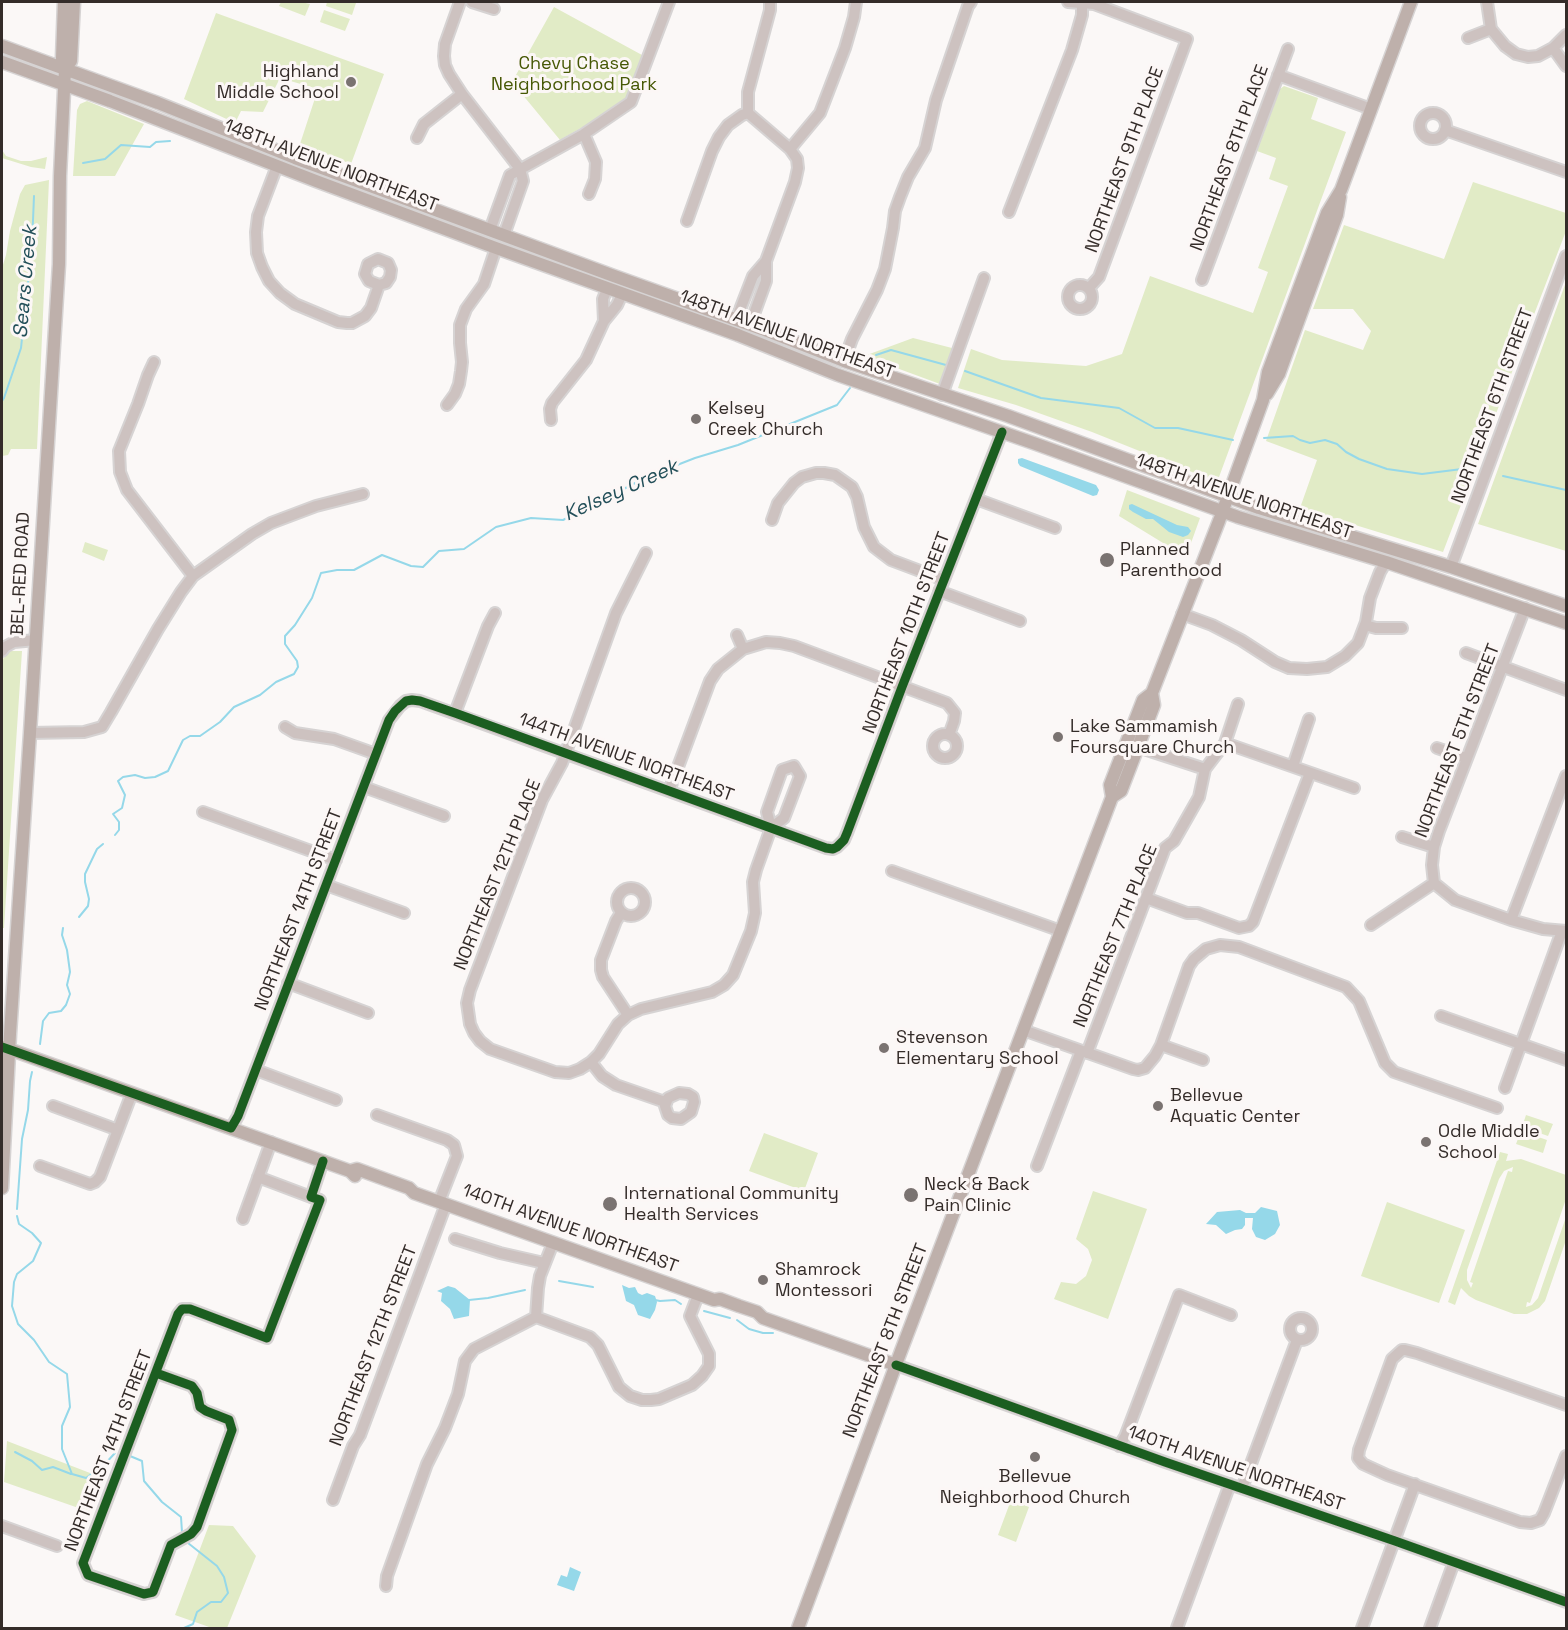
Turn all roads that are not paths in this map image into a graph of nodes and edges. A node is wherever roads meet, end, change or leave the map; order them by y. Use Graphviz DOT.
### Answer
graph roads {
  1 [pos="64,2"];
  2 [pos="74,2"];
  3 [pos="460,2"];
  4 [pos="472,2"];
  5 [pos="669,2"];
  6 [pos="771,2"];
  7 [pos="856,2"];
  8 [pos="971,2"];
  9 [pos="1068,2"];
  10 [pos="1411,2"];
  11 [pos="1486,2"];
  12 [pos="1082,3"];
  13 [pos="494,9"];
  14 [pos="1491,29"];
  15 [pos="1566,35"];
  16 [pos="1468,38"];
  17 [pos="2,46"];
  18 [pos="1553,48"];
  19 [pos="1288,49"];
  20 [pos="2,62"];
  21 [pos="1566,66"];
  22 [pos="65,69"];
  23 [pos="1278,75"];
  24 [pos="64,85"];
  25 [pos="462,94"];
  26 [pos="1371,110"];
  27 [pos="748,112"];
  28 [pos="1445,130"];
  29 [pos="584,134"];
  30 [pos="417,138"];
  31 [pos="790,149"];
  32 [pos="295,158"];
  33 [pos="263,160"];
  34 [pos="278,166"];
  35 [pos="520,168"];
  36 [pos="1566,172"];
  37 [pos="589,194"];
  38 [pos="1009,212"];
  39 [pos="687,222"];
  40 [pos="490,230"];
  41 [pos="504,236"];
  42 [pos="496,248"];
  43 [pos="766,261"];
  44 [pos="1566,261"];
  45 [pos="614,276"];
  46 [pos="575,277"];
  47 [pos="984,278"];
  48 [pos="1202,280"];
  49 [pos="379,285"];
  50 [pos="1089,288"];
  51 [pos="607,289"];
  52 [pos="622,294"];
  53 [pos="736,320"];
  54 [pos="604,321"];
  55 [pos="756,327"];
  56 [pos="738,335"];
  57 [pos="844,361"];
  58 [pos="154,362"];
  59 [pos="942,395"];
  60 [pos="447,405"];
  61 [pos="550,420"];
  62 [pos="1002,432"];
  63 [pos="1074,440"];
  64 [pos="1036,444"];
  65 [pos="363,495"];
  66 [pos="1227,497"];
  67 [pos="976,499"];
  68 [pos="1222,511"];
  69 [pos="771,520"];
  70 [pos="1055,528"];
  71 [pos="1400,552"];
  72 [pos="646,553"];
  73 [pos="1364,555"];
  74 [pos="1386,562"];
  75 [pos="1451,567"];
  76 [pos="193,576"];
  77 [pos="944,580"];
  78 [pos="939,591"];
  79 [pos="1566,606"];
  80 [pos="1525,609"];
  81 [pos="495,613"];
  82 [pos="1182,614"];
  83 [pos="1020,621"];
  84 [pos="1566,623"];
  85 [pos="1365,625"];
  86 [pos="1402,628"];
  87 [pos="736,635"];
  88 [pos="36,640"];
  89 [pos="742,649"];
  90 [pos="2,651"];
  91 [pos="1466,653"];
  92 [pos="1503,667"];
  93 [pos="902,687"];
  94 [pos="1566,690"];
  95 [pos="1152,693"];
  96 [pos="1239,704"];
  97 [pos="400,706"];
  98 [pos="455,713"];
  99 [pos="1310,720"];
  100 [pos="285,727"];
  101 [pos="30,733"];
  102 [pos="949,735"];
  103 [pos="1225,743"];
  104 [pos="1138,747"];
  105 [pos="1437,748"];
  106 [pos="566,753"];
  107 [pos="376,754"];
  108 [pos="1466,758"];
  109 [pos="1293,766"];
  110 [pos="1205,769"];
  111 [pos="1310,773"];
  112 [pos="1566,776"];
  113 [pos="364,787"];
  114 [pos="1354,788"];
  115 [pos="669,791"];
  116 [pos="1112,797"];
  117 [pos="203,812"];
  118 [pos="444,816"];
  119 [pos="771,828"];
  120 [pos="1402,837"];
  121 [pos="841,844"];
  122 [pos="1434,847"];
  123 [pos="336,860"];
  124 [pos="892,871"];
  125 [pos="1434,883"];
  126 [pos="326,885"];
  127 [pos="1146,898"];
  128 [pos="404,913"];
  129 [pos="621,913"];
  130 [pos="1511,920"];
  131 [pos="1371,925"];
  132 [pos="1061,931"];
  133 [pos="1564,931"];
  134 [pos="288,983"];
  135 [pos="368,1013"];
  136 [pos="628,1015"];
  137 [pos="1441,1016"];
  138 [pos="1023,1030"];
  139 [pos="1161,1045"];
  140 [pos="1521,1045"];
  141 [pos="5,1048"];
  142 [pos="1084,1052"];
  143 [pos="1203,1060"];
  144 [pos="1566,1060"];
  145 [pos="591,1062"];
  146 [pos="255,1070"];
  147 [pos="1505,1088"];
  148 [pos="132,1093"];
  149 [pos="336,1100"];
  150 [pos="665,1102"];
  151 [pos="53,1106"];
  152 [pos="1497,1108"];
  153 [pos="377,1115"];
  154 [pos="231,1128"];
  155 [pos="118,1130"];
  156 [pos="271,1142"];
  157 [pos="323,1161"];
  158 [pos="40,1166"];
  159 [pos="1037,1166"];
  160 [pos="258,1177"];
  161 [pos="2,1185"];
  162 [pos="311,1197"];
  163 [pos="443,1203"];
  164 [pos="243,1219"];
  165 [pos="455,1239"];
  166 [pos="553,1243"];
  167 [pos="544,1263"];
  168 [pos="698,1295"];
  169 [pos="1231,1315"];
  170 [pos="536,1317"];
  171 [pos="1297,1340"];
  172 [pos="896,1365"];
  173 [pos="156,1373"];
  174 [pos="1566,1405"];
  175 [pos="1119,1446"];
  176 [pos="1566,1456"];
  177 [pos="1230,1484"];
  178 [pos="1415,1484"];
  179 [pos="1242,1488"];
  180 [pos="333,1500"];
  181 [pos="2,1527"];
  182 [pos="1395,1541"];
  183 [pos="57,1546"];
  184 [pos="1454,1562"];
  185 [pos="386,1586"];
  186 [pos="1566,1602"];
  187 [pos="798,1629"];
  188 [pos="1177,1629"];
  189 [pos="1362,1629"];
  190 [pos="1430,1629"];
  1 -- 22 [label="main road, BEL-RED ROAD"];
  2 -- 22 [label="main road, BEL-RED ROAD"];
  3 -- 25 [label="street"];
  4 -- 13 [label="street"];
  5 -- 29 [label="street"];
  6 -- 27 [label="street"];
  7 -- 31 [label="street"];
  8 -- 57 [label="street"];
  9 -- 12 [label="street"];
  10 -- 26 [label="main road, NORTHEAST 8TH STREET"];
  11 -- 14 [label="street"];
  12 -- 38 [label="street"];
  12 -- 50 [label="street, NORTHEAST 9TH PLACE"];
  14 -- 16 [label="street"];
  14 -- 18 [label="street"];
  15 -- 18 [label="street"];
  17 -- 22 [label="main road, 148TH AVENUE NORTHEAST"];
  18 -- 21 [label="street"];
  19 -- 23 [label="street, NORTHEAST 8TH PLACE"];
  20 -- 24 [label="main road, 148TH AVENUE NORTHEAST"];
  22 -- 24 [label="main road, BEL-RED ROAD"];
  22 -- 32 [label="main road, 148TH AVENUE NORTHEAST"];
  23 -- 26 [label="street"];
  23 -- 48 [label="street, NORTHEAST 8TH PLACE"];
  24 -- 33 [label="main road, 148TH AVENUE NORTHEAST"];
  24 -- 88 [label="main road, BEL-RED ROAD"];
  25 -- 30 [label="street"];
  25 -- 35 [label="street"];
  26 -- 66 [label="main road, NORTHEAST 8TH STREET"];
  27 -- 31 [label="street"];
  27 -- 39 [label="street"];
  28 -- 36 [label="street"];
  29 -- 35 [label="street"];
  29 -- 37 [label="street"];
  31 -- 43 [label="street"];
  32 -- 33 [label="main road"];
  32 -- 40 [label="main road, 148TH AVENUE NORTHEAST"];
  33 -- 34 [label="main road, 148TH AVENUE NORTHEAST"];
  34 -- 42 [label="main road, 148TH AVENUE NORTHEAST"];
  34 -- 49 [label="street"];
  35 -- 40 [label="street"];
  35 -- 41 [label="street"];
  40 -- 41 [label="main road, 148TH AVENUE NORTHEAST"];
  41 -- 45 [label="main road, 148TH AVENUE NORTHEAST"];
  42 -- 46 [label="main road, 148TH AVENUE NORTHEAST"];
  42 -- 60 [label="street"];
  43 -- 53 [label="street"];
  43 -- 55 [label="street"];
  44 -- 75 [label="street, NORTHEAST 6TH STREET"];
  45 -- 46 [label="main road"];
  45 -- 53 [label="main road, 148TH AVENUE NORTHEAST"];
  46 -- 51 [label="main road, 148TH AVENUE NORTHEAST"];
  47 -- 59 [label="street"];
  51 -- 52 [label="main road, 148TH AVENUE NORTHEAST"];
  51 -- 54 [label="street"];
  52 -- 54 [label="street"];
  52 -- 56 [label="main road, 148TH AVENUE NORTHEAST"];
  53 -- 55 [label="main road, 148TH AVENUE NORTHEAST"];
  54 -- 61 [label="street"];
  55 -- 56 [label="main road"];
  55 -- 57 [label="main road, 148TH AVENUE NORTHEAST"];
  56 -- 62 [label="main road, 148TH AVENUE NORTHEAST"];
  57 -- 59 [label="main road, 148TH AVENUE NORTHEAST"];
  58 -- 76 [label="street"];
  59 -- 63 [label="main road, 148TH AVENUE NORTHEAST"];
  62 -- 64 [label="main road, 148TH AVENUE NORTHEAST"];
  62 -- 67 [label="street, NORTHEAST 10TH STREET"];
  63 -- 64 [label="main road"];
  63 -- 66 [label="main road, 148TH AVENUE NORTHEAST"];
  64 -- 68 [label="main road, 148TH AVENUE NORTHEAST"];
  65 -- 76 [label="street"];
  66 -- 68 [label="main road, NORTHEAST 8TH STREET"];
  66 -- 71 [label="main road, 148TH AVENUE NORTHEAST"];
  67 -- 70 [label="street"];
  67 -- 77 [label="street, NORTHEAST 10TH STREET"];
  68 -- 73 [label="main road, 148TH AVENUE NORTHEAST"];
  68 -- 82 [label="main road, NORTHEAST 8TH STREET"];
  69 -- 77 [label="street"];
  71 -- 73 [label="main road"];
  71 -- 75 [label="main road, 148TH AVENUE NORTHEAST"];
  72 -- 106 [label="street, NORTHEAST 12TH PLACE"];
  73 -- 74 [label="main road, 148TH AVENUE NORTHEAST"];
  74 -- 80 [label="main road, 148TH AVENUE NORTHEAST"];
  74 -- 85 [label="street"];
  75 -- 79 [label="main road, 148TH AVENUE NORTHEAST"];
  76 -- 101 [label="street"];
  77 -- 78 [label="street, NORTHEAST 10TH STREET"];
  78 -- 83 [label="street"];
  78 -- 93 [label="street, NORTHEAST 10TH STREET"];
  80 -- 84 [label="main road, 148TH AVENUE NORTHEAST"];
  80 -- 92 [label="street, NORTHEAST 5TH STREET"];
  81 -- 98 [label="street"];
  82 -- 85 [label="street"];
  82 -- 95 [label="main road, NORTHEAST 8TH STREET"];
  85 -- 86 [label="street"];
  87 -- 89 [label="street"];
  88 -- 90 [label="street"];
  88 -- 101 [label="main road, BEL-RED ROAD"];
  89 -- 93 [label="street"];
  89 -- 115 [label="street"];
  91 -- 92 [label="street"];
  92 -- 94 [label="street"];
  92 -- 108 [label="street, NORTHEAST 5TH STREET"];
  93 -- 102 [label="street"];
  93 -- 121 [label="street, NORTHEAST 10TH STREET"];
  95 -- 104 [label="main road, NORTHEAST 8TH STREET"];
  95 -- 116 [label="main road, NORTHEAST 8TH STREET"];
  96 -- 103 [label="street, NORTHEAST 7TH PLACE"];
  97 -- 98 [label="street, 144TH AVENUE NORTHEAST"];
  97 -- 107 [label="street, NORTHEAST 14TH STREET"];
  98 -- 106 [label="street, 144TH AVENUE NORTHEAST"];
  99 -- 109 [label="street"];
  100 -- 107 [label="street"];
  101 -- 141 [label="main road, BEL-RED ROAD"];
  103 -- 109 [label="street"];
  103 -- 110 [label="street, NORTHEAST 7TH PLACE"];
  104 -- 110 [label="street"];
  104 -- 116 [label="main road, NORTHEAST 8TH STREET"];
  105 -- 108 [label="street"];
  106 -- 115 [label="street, 144TH AVENUE NORTHEAST"];
  106 -- 145 [label="street, NORTHEAST 12TH PLACE"];
  107 -- 113 [label="street, NORTHEAST 14TH STREET"];
  108 -- 122 [label="street, NORTHEAST 5TH STREET"];
  109 -- 111 [label="street"];
  110 -- 127 [label="street, NORTHEAST 7TH PLACE"];
  111 -- 114 [label="street"];
  111 -- 127 [label="street"];
  112 -- 130 [label="street"];
  113 -- 118 [label="street"];
  113 -- 123 [label="street, NORTHEAST 14TH STREET"];
  115 -- 119 [label="street, 144TH AVENUE NORTHEAST"];
  116 -- 132 [label="main road, NORTHEAST 8TH STREET"];
  117 -- 123 [label="street"];
  119 -- 119 [label="street"];
  119 -- 121 [label="street, 144TH AVENUE NORTHEAST"];
  119 -- 136 [label="street"];
  120 -- 122 [label="street"];
  122 -- 125 [label="street, NORTHEAST 5TH STREET"];
  123 -- 126 [label="street, NORTHEAST 14TH STREET"];
  124 -- 132 [label="street"];
  125 -- 130 [label="street"];
  125 -- 131 [label="street"];
  126 -- 128 [label="street"];
  126 -- 134 [label="street, NORTHEAST 14TH STREET"];
  127 -- 142 [label="street, NORTHEAST 7TH PLACE"];
  129 -- 136 [label="street"];
  130 -- 133 [label="street"];
  132 -- 138 [label="main road, NORTHEAST 8TH STREET"];
  133 -- 140 [label="street"];
  134 -- 135 [label="street"];
  134 -- 146 [label="street, NORTHEAST 14TH STREET"];
  136 -- 145 [label="street"];
  137 -- 140 [label="street"];
  138 -- 142 [label="street"];
  138 -- 172 [label="main road, NORTHEAST 8TH STREET"];
  139 -- 142 [label="street"];
  139 -- 143 [label="street"];
  139 -- 152 [label="street"];
  140 -- 144 [label="street"];
  140 -- 147 [label="street"];
  141 -- 148 [label="main road, 140TH AVENUE NORTHEAST"];
  141 -- 161 [label="main road, BEL-RED ROAD"];
  142 -- 159 [label="street, NORTHEAST 7TH PLACE"];
  145 -- 150 [label="street"];
  146 -- 149 [label="street"];
  146 -- 154 [label="street, NORTHEAST 14TH STREET"];
  148 -- 154 [label="main road, 140TH AVENUE NORTHEAST"];
  148 -- 155 [label="street"];
  151 -- 155 [label="street"];
  153 -- 163 [label="street, NORTHEAST 12TH STREET"];
  154 -- 156 [label="main road, 140TH AVENUE NORTHEAST"];
  155 -- 158 [label="street"];
  156 -- 157 [label="main road, 140TH AVENUE NORTHEAST"];
  156 -- 160 [label="street"];
  157 -- 162 [label="street"];
  157 -- 163 [label="main road, 140TH AVENUE NORTHEAST"];
  160 -- 162 [label="street"];
  160 -- 164 [label="street"];
  162 -- 173 [label="street, NORTHEAST 14TH STREET"];
  163 -- 166 [label="main road, 140TH AVENUE NORTHEAST"];
  163 -- 180 [label="street, NORTHEAST 12TH STREET"];
  165 -- 167 [label="street"];
  166 -- 167 [label="street"];
  166 -- 168 [label="main road, 140TH AVENUE NORTHEAST"];
  167 -- 170 [label="street"];
  168 -- 170 [label="street"];
  168 -- 172 [label="main road, 140TH AVENUE NORTHEAST"];
  169 -- 175 [label="street"];
  170 -- 185 [label="street"];
  171 -- 179 [label="street"];
  172 -- 175 [label="street, 140TH AVENUE NORTHEAST"];
  172 -- 187 [label="main road, NORTHEAST 8TH STREET"];
  173 -- 173 [label="street, NORTHEAST 14TH STREET"];
  174 -- 178 [label="street"];
  175 -- 177 [label="street, 140TH AVENUE NORTHEAST"];
  176 -- 178 [label="street"];
  177 -- 179 [label="street, 140TH AVENUE NORTHEAST"];
  177 -- 188 [label="street"];
  178 -- 182 [label="street"];
  179 -- 182 [label="street, 140TH AVENUE NORTHEAST"];
  181 -- 183 [label="street"];
  182 -- 184 [label="street, 140TH AVENUE NORTHEAST"];
  182 -- 189 [label="street"];
  184 -- 186 [label="street, 140TH AVENUE NORTHEAST"];
  184 -- 190 [label="street"];
}
